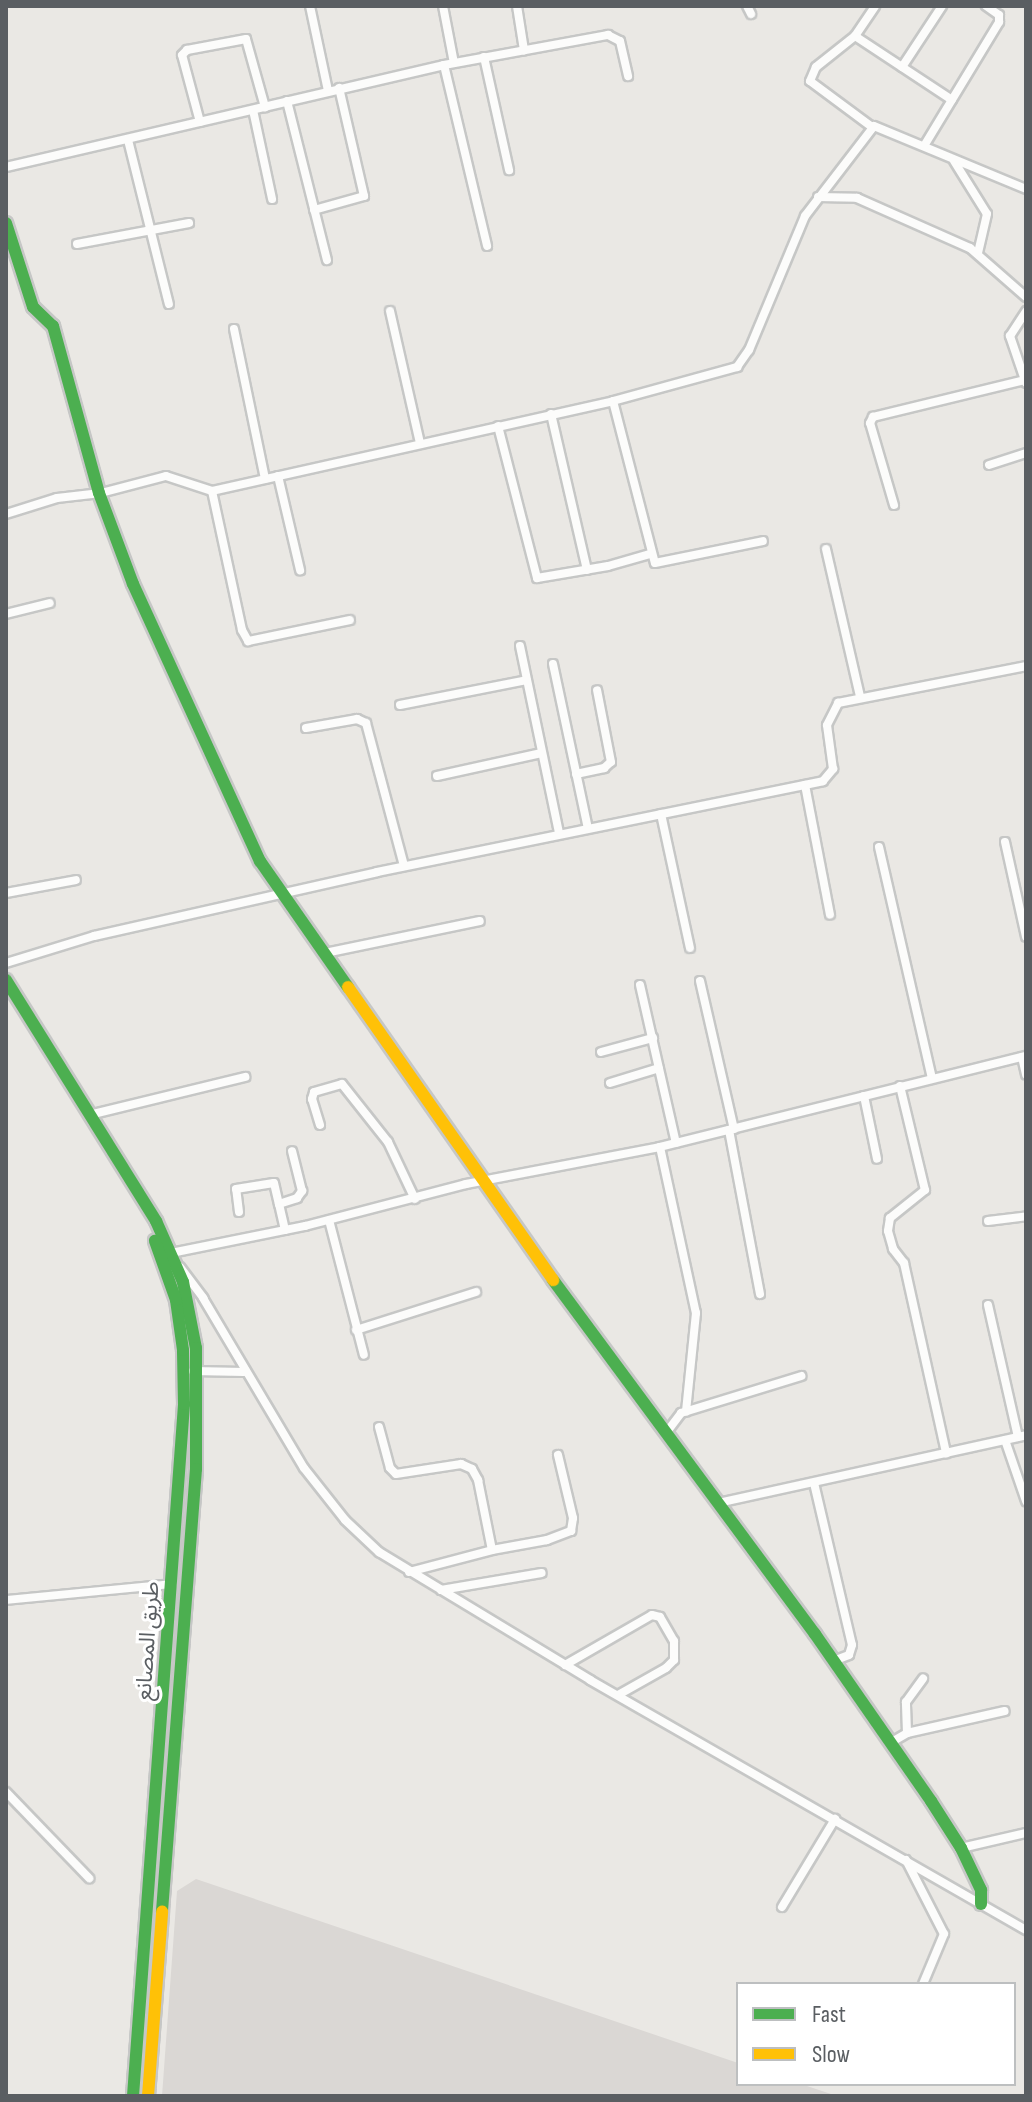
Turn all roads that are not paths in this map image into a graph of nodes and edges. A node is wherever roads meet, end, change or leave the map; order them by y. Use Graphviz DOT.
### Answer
graph roads {
  1 [pos="310,6"];
  2 [pos="443,6"];
  3 [pos="517,6"];
  4 [pos="875,6"];
  5 [pos="942,6"];
  6 [pos="986,6"];
  7 [pos="855,36"];
  8 [pos="524,50"];
  9 [pos="484,57"];
  10 [pos="454,63"];
  11 [pos="444,65"];
  12 [pos="902,67"];
  13 [pos="628,76"];
  14 [pos="339,88"];
  15 [pos="328,91"];
  16 [pos="952,100"];
  17 [pos="287,101"];
  18 [pos="265,107"];
  19 [pos="253,110"];
  20 [pos="200,122"];
  21 [pos="872,127"];
  22 [pos="128,140"];
  23 [pos="924,146"];
  24 [pos="954,161"];
  25 [pos="6,167"];
  26 [pos="509,170"];
  27 [pos="1026,189"];
  28 [pos="818,197"];
  29 [pos="272,199"];
  30 [pos="314,210"];
  31 [pos="6,223"];
  32 [pos="189,223"];
  33 [pos="151,231"];
  34 [pos="77,244"];
  35 [pos="487,246"];
  36 [pos="978,253"];
  37 [pos="327,260"];
  38 [pos="1026,297"];
  39 [pos="169,304"];
  40 [pos="390,311"];
  41 [pos="1026,311"];
  42 [pos="234,329"];
  43 [pos="1025,382"];
  44 [pos="613,401"];
  45 [pos="551,414"];
  46 [pos="498,426"];
  47 [pos="420,443"];
  48 [pos="1026,453"];
  49 [pos="989,465"];
  50 [pos="278,476"];
  51 [pos="265,479"];
  52 [pos="212,491"];
  53 [pos="99,493"];
  54 [pos="894,505"];
  55 [pos="6,514"];
  56 [pos="763,541"];
  57 [pos="826,549"];
  58 [pos="650,554"];
  59 [pos="300,570"];
  60 [pos="587,570"];
  61 [pos="50,603"];
  62 [pos="6,614"];
  63 [pos="350,620"];
  64 [pos="520,646"];
  65 [pos="553,664"];
  66 [pos="1026,666"];
  67 [pos="527,680"];
  68 [pos="597,690"];
  69 [pos="860,696"];
  70 [pos="400,705"];
  71 [pos="306,728"];
  72 [pos="542,753"];
  73 [pos="576,774"];
  74 [pos="437,776"];
  75 [pos="805,785"];
  76 [pos="661,814"];
  77 [pos="588,828"];
  78 [pos="559,833"];
  79 [pos="1005,842"];
  80 [pos="879,847"];
  81 [pos="404,866"];
  82 [pos="76,880"];
  83 [pos="6,893"];
  84 [pos="284,894"];
  85 [pos="830,915"];
  86 [pos="480,921"];
  87 [pos="1026,937"];
  88 [pos="690,948"];
  89 [pos="325,953"];
  90 [pos="6,963"];
  91 [pos="6,980"];
  92 [pos="700,981"];
  93 [pos="640,985"];
  94 [pos="653,1038"];
  95 [pos="601,1052"];
  96 [pos="1024,1056"];
  97 [pos="659,1068"];
  98 [pos="1026,1075"];
  99 [pos="245,1077"];
  100 [pos="932,1078"];
  101 [pos="610,1083"];
  102 [pos="900,1086"];
  103 [pos="864,1096"];
  104 [pos="89,1115"];
  105 [pos="320,1125"];
  106 [pos="732,1130"];
  107 [pos="676,1143"];
  108 [pos="660,1147"];
  109 [pos="292,1151"];
  110 [pos="877,1159"];
  111 [pos="482,1180"];
  112 [pos="140,1196"];
  113 [pos="415,1199"];
  114 [pos="279,1204"];
  115 [pos="239,1212"];
  116 [pos="1026,1216"];
  117 [pos="329,1220"];
  118 [pos="988,1221"];
  119 [pos="285,1230"];
  120 [pos="172,1257"];
  121 [pos="476,1292"];
  122 [pos="760,1294"];
  123 [pos="988,1305"];
  124 [pos="356,1330"];
  125 [pos="364,1355"];
  126 [pos="191,1372"];
  127 [pos="244,1372"];
  128 [pos="801,1376"];
  129 [pos="686,1411"];
  130 [pos="379,1427"];
  131 [pos="666,1433"];
  132 [pos="1022,1436"];
  133 [pos="1005,1440"];
  134 [pos="946,1453"];
  135 [pos="558,1455"];
  136 [pos="1023,1475"];
  137 [pos="814,1483"];
  138 [pos="1026,1501"];
  139 [pos="718,1503"];
  140 [pos="492,1550"];
  141 [pos="409,1572"];
  142 [pos="542,1573"];
  143 [pos="172,1584"];
  144 [pos="441,1590"];
  145 [pos="6,1600"];
  146 [pos="833,1661"];
  147 [pos="565,1665"];
  148 [pos="923,1679"];
  149 [pos="618,1695"];
  150 [pos="1005,1711"];
  151 [pos="907,1733"];
  152 [pos="890,1743"];
  153 [pos="6,1792"];
  154 [pos="835,1819"];
  155 [pos="1026,1833"];
  156 [pos="961,1848"];
  157 [pos="906,1860"];
  158 [pos="89,1878"];
  159 [pos="981,1904"];
  160 [pos="782,1907"];
  161 [pos="1026,1930"];
  162 [pos="924,1982"];
  163 [pos="133,2096"];
  164 [pos="148,2096"];
  1 -- 15 [label="street"];
  2 -- 10 [label="street"];
  3 -- 8 [label="street"];
  4 -- 7 [label="street"];
  5 -- 12 [label="street"];
  6 -- 16 [label="street"];
  7 -- 12 [label="street"];
  7 -- 21 [label="street"];
  8 -- 9 [label="street"];
  8 -- 13 [label="street"];
  9 -- 10 [label="street"];
  9 -- 26 [label="street"];
  10 -- 11 [label="street"];
  11 -- 14 [label="street"];
  11 -- 35 [label="street"];
  12 -- 16 [label="street"];
  14 -- 15 [label="street"];
  14 -- 30 [label="street"];
  15 -- 17 [label="street"];
  16 -- 23 [label="street"];
  17 -- 18 [label="street"];
  17 -- 30 [label="street"];
  18 -- 19 [label="street"];
  18 -- 20 [label="street"];
  19 -- 20 [label="street"];
  19 -- 29 [label="street"];
  20 -- 22 [label="street"];
  21 -- 23 [label="street"];
  21 -- 28 [label="street"];
  22 -- 25 [label="street"];
  22 -- 33 [label="street"];
  23 -- 24 [label="street"];
  24 -- 27 [label="street"];
  24 -- 36 [label="street"];
  28 -- 36 [label="street"];
  28 -- 44 [label="street"];
  30 -- 37 [label="street"];
  31 -- 53 [label="main road"];
  32 -- 33 [label="street"];
  33 -- 34 [label="street"];
  33 -- 39 [label="street"];
  36 -- 38 [label="street"];
  40 -- 47 [label="street"];
  41 -- 43 [label="street"];
  42 -- 51 [label="street"];
  43 -- 54 [label="street"];
  44 -- 45 [label="street"];
  44 -- 58 [label="street"];
  45 -- 46 [label="street"];
  45 -- 60 [label="street"];
  46 -- 47 [label="street"];
  46 -- 60 [label="street"];
  47 -- 50 [label="street"];
  48 -- 49 [label="street"];
  50 -- 51 [label="street"];
  50 -- 59 [label="street"];
  51 -- 52 [label="street"];
  52 -- 53 [label="street"];
  52 -- 63 [label="street"];
  53 -- 55 [label="street"];
  53 -- 84 [label="main road"];
  56 -- 58 [label="street"];
  57 -- 69 [label="street"];
  58 -- 60 [label="street"];
  61 -- 62 [label="street"];
  64 -- 67 [label="street"];
  65 -- 73 [label="street"];
  66 -- 69 [label="street"];
  67 -- 70 [label="street"];
  67 -- 72 [label="street"];
  68 -- 73 [label="street"];
  69 -- 75 [label="street"];
  71 -- 81 [label="street"];
  72 -- 74 [label="street"];
  72 -- 78 [label="street"];
  73 -- 77 [label="street"];
  75 -- 76 [label="street"];
  75 -- 85 [label="street"];
  76 -- 77 [label="street"];
  76 -- 88 [label="street"];
  77 -- 78 [label="street"];
  78 -- 81 [label="street"];
  79 -- 87 [label="street"];
  80 -- 100 [label="street"];
  81 -- 84 [label="street"];
  82 -- 83 [label="street"];
  84 -- 89 [label="main road"];
  84 -- 90 [label="street"];
  86 -- 89 [label="street"];
  89 -- 111 [label="main road"];
  91 -- 104 [label="main road"];
  92 -- 106 [label="street"];
  93 -- 94 [label="street"];
  94 -- 95 [label="street"];
  94 -- 97 [label="street"];
  96 -- 98 [label="street"];
  96 -- 100 [label="street"];
  97 -- 101 [label="street"];
  97 -- 107 [label="street"];
  99 -- 104 [label="street"];
  100 -- 102 [label="street"];
  102 -- 103 [label="street"];
  102 -- 134 [label="street"];
  103 -- 106 [label="street"];
  103 -- 110 [label="street"];
  104 -- 112 [label="main road"];
  105 -- 113 [label="street"];
  106 -- 107 [label="street"];
  106 -- 122 [label="street"];
  107 -- 108 [label="street"];
  108 -- 111 [label="street"];
  108 -- 129 [label="street"];
  109 -- 114 [label="street"];
  111 -- 113 [label="street"];
  111 -- 131 [label="main road"];
  112 -- 120 [label="main road"];
  112 -- 126 [label="main road, طريق المصانع"];
  113 -- 117 [label="street"];
  114 -- 115 [label="street"];
  114 -- 119 [label="street"];
  116 -- 118 [label="street"];
  117 -- 119 [label="street"];
  117 -- 124 [label="street"];
  119 -- 120 [label="street"];
  120 -- 126 [label="main road"];
  120 -- 127 [label="street"];
  121 -- 124 [label="street"];
  123 -- 132 [label="street"];
  124 -- 125 [label="street"];
  126 -- 127 [label="street"];
  126 -- 143 [label="main road, طريق المصانع"];
  126 -- 164 [label="main road, طريق المصانع"];
  127 -- 141 [label="street"];
  128 -- 129 [label="street"];
  129 -- 131 [label="street"];
  130 -- 140 [label="street"];
  131 -- 139 [label="main road"];
  132 -- 133 [label="street"];
  133 -- 134 [label="street"];
  133 -- 136 [label="street"];
  134 -- 137 [label="street"];
  135 -- 140 [label="street"];
  136 -- 138 [label="street"];
  137 -- 139 [label="street"];
  137 -- 146 [label="street"];
  139 -- 146 [label="main road"];
  140 -- 141 [label="street"];
  141 -- 144 [label="street"];
  142 -- 144 [label="street"];
  143 -- 145 [label="street"];
  143 -- 163 [label="main road, طريق المصانع"];
  144 -- 147 [label="street"];
  146 -- 152 [label="main road"];
  147 -- 149 [label="street"];
  147 -- 149 [label="street"];
  148 -- 151 [label="street"];
  149 -- 154 [label="street"];
  150 -- 151 [label="street"];
  151 -- 152 [label="street"];
  152 -- 156 [label="main road"];
  153 -- 158 [label="street"];
  154 -- 157 [label="street"];
  154 -- 160 [label="street"];
  155 -- 156 [label="street"];
  156 -- 159 [label="main road"];
  157 -- 159 [label="street"];
  157 -- 162 [label="street"];
  159 -- 161 [label="street"];
}
